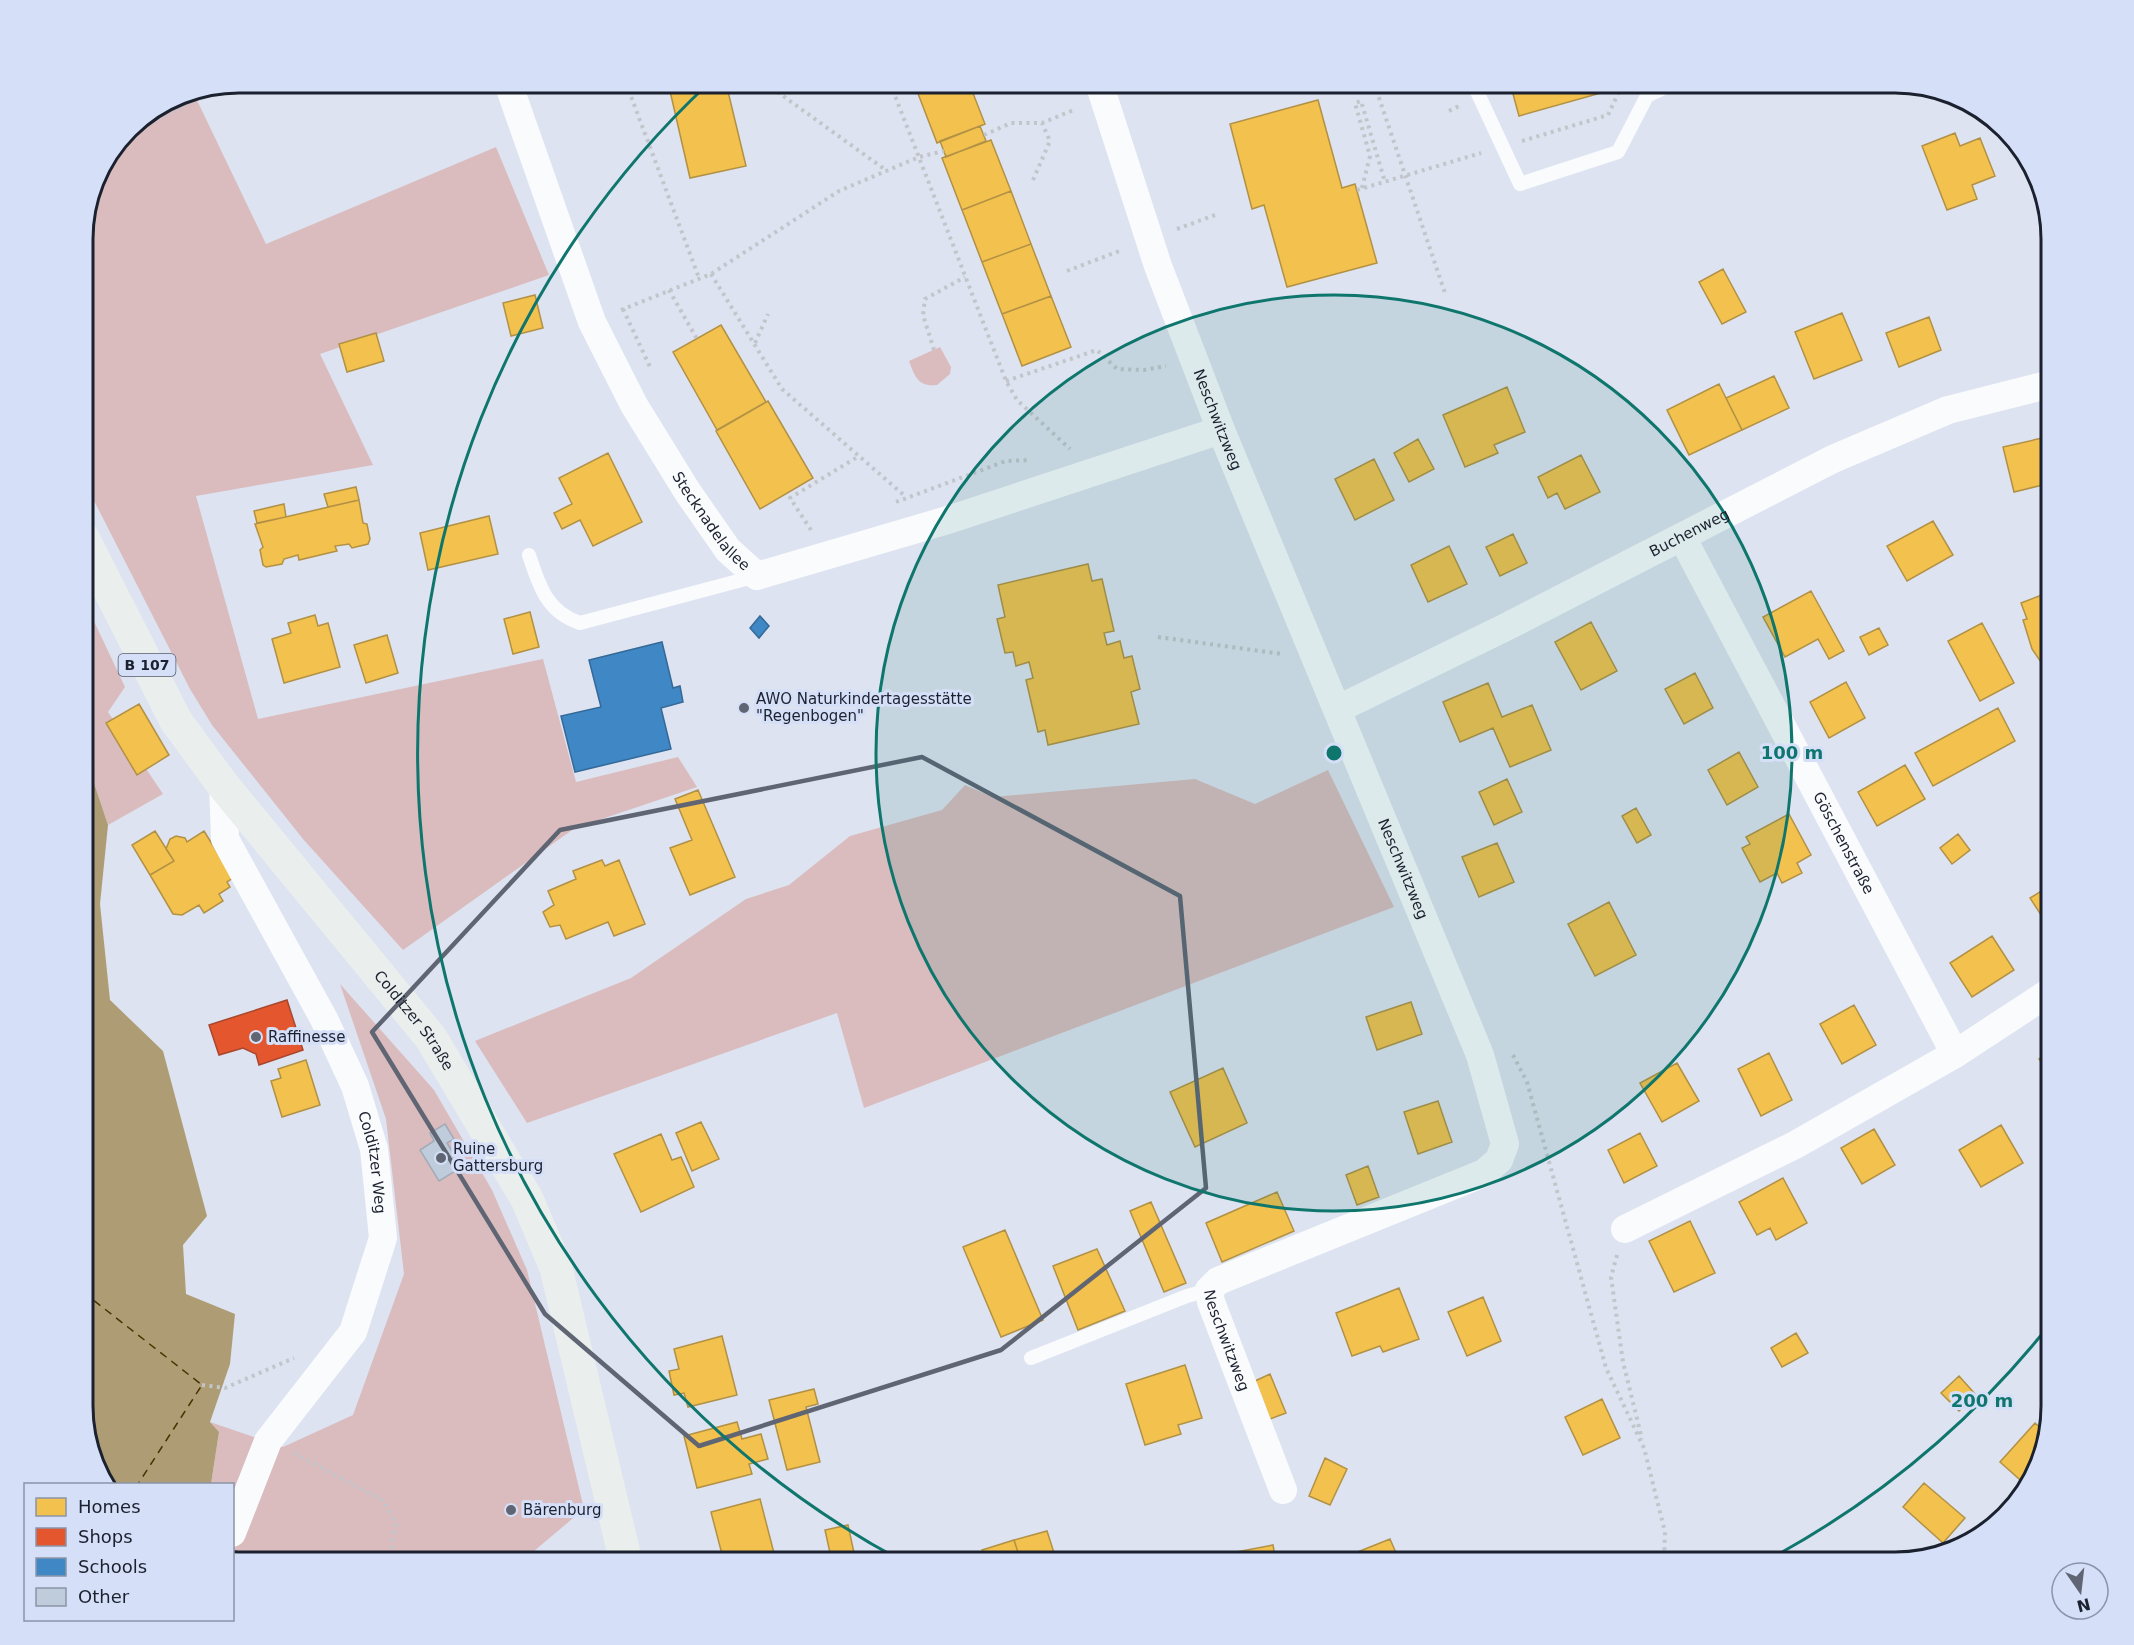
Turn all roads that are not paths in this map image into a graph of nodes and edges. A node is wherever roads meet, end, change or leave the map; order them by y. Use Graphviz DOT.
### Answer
graph roads {
  1 [pos="512,93"];
  2 [pos="1102,93"];
  3 [pos="1478,93"];
  4 [pos="1653,93"];
  5 [pos="2041,387"];
  6 [pos="1221,430"];
  7 [pos="1682,537"];
  8 [pos="529,555"];
  9 [pos="93,558"];
  10 [pos="757,576"];
  11 [pos="1338,709"];
  12 [pos="224,785"];
  13 [pos="2041,998"];
  14 [pos="1955,1054"];
  15 [pos="1625,1228"];
  16 [pos="1209,1290"];
  17 [pos="1031,1358"];
  18 [pos="1283,1490"];
  19 [pos="234,1528"];
  20 [pos="623,1552"];
  1 -- 10 [label="street, Stecknadelallee"];
  2 -- 6 [label="street, Neschwitzweg"];
  3 -- 4 [label="lane"];
  5 -- 7 [label="street, Buchenweg"];
  6 -- 10 [label="street, Stecknadelallee"];
  6 -- 11 [label="street, Neschwitzweg"];
  7 -- 11 [label="street, Buchenweg"];
  7 -- 14 [label="street, Göschenstraße"];
  8 -- 10 [label="lane"];
  9 -- 12 [label="main road, Colditzer Straße / B 107"];
  11 -- 16 [label="street, Neschwitzweg"];
  12 -- 19 [label="street, Colditzer Weg"];
  12 -- 20 [label="main road, Colditzer Straße / B 107"];
  13 -- 14 [label="street"];
  14 -- 15 [label="street"];
  16 -- 17 [label="lane"];
  16 -- 18 [label="street, Neschwitzweg"];
}
